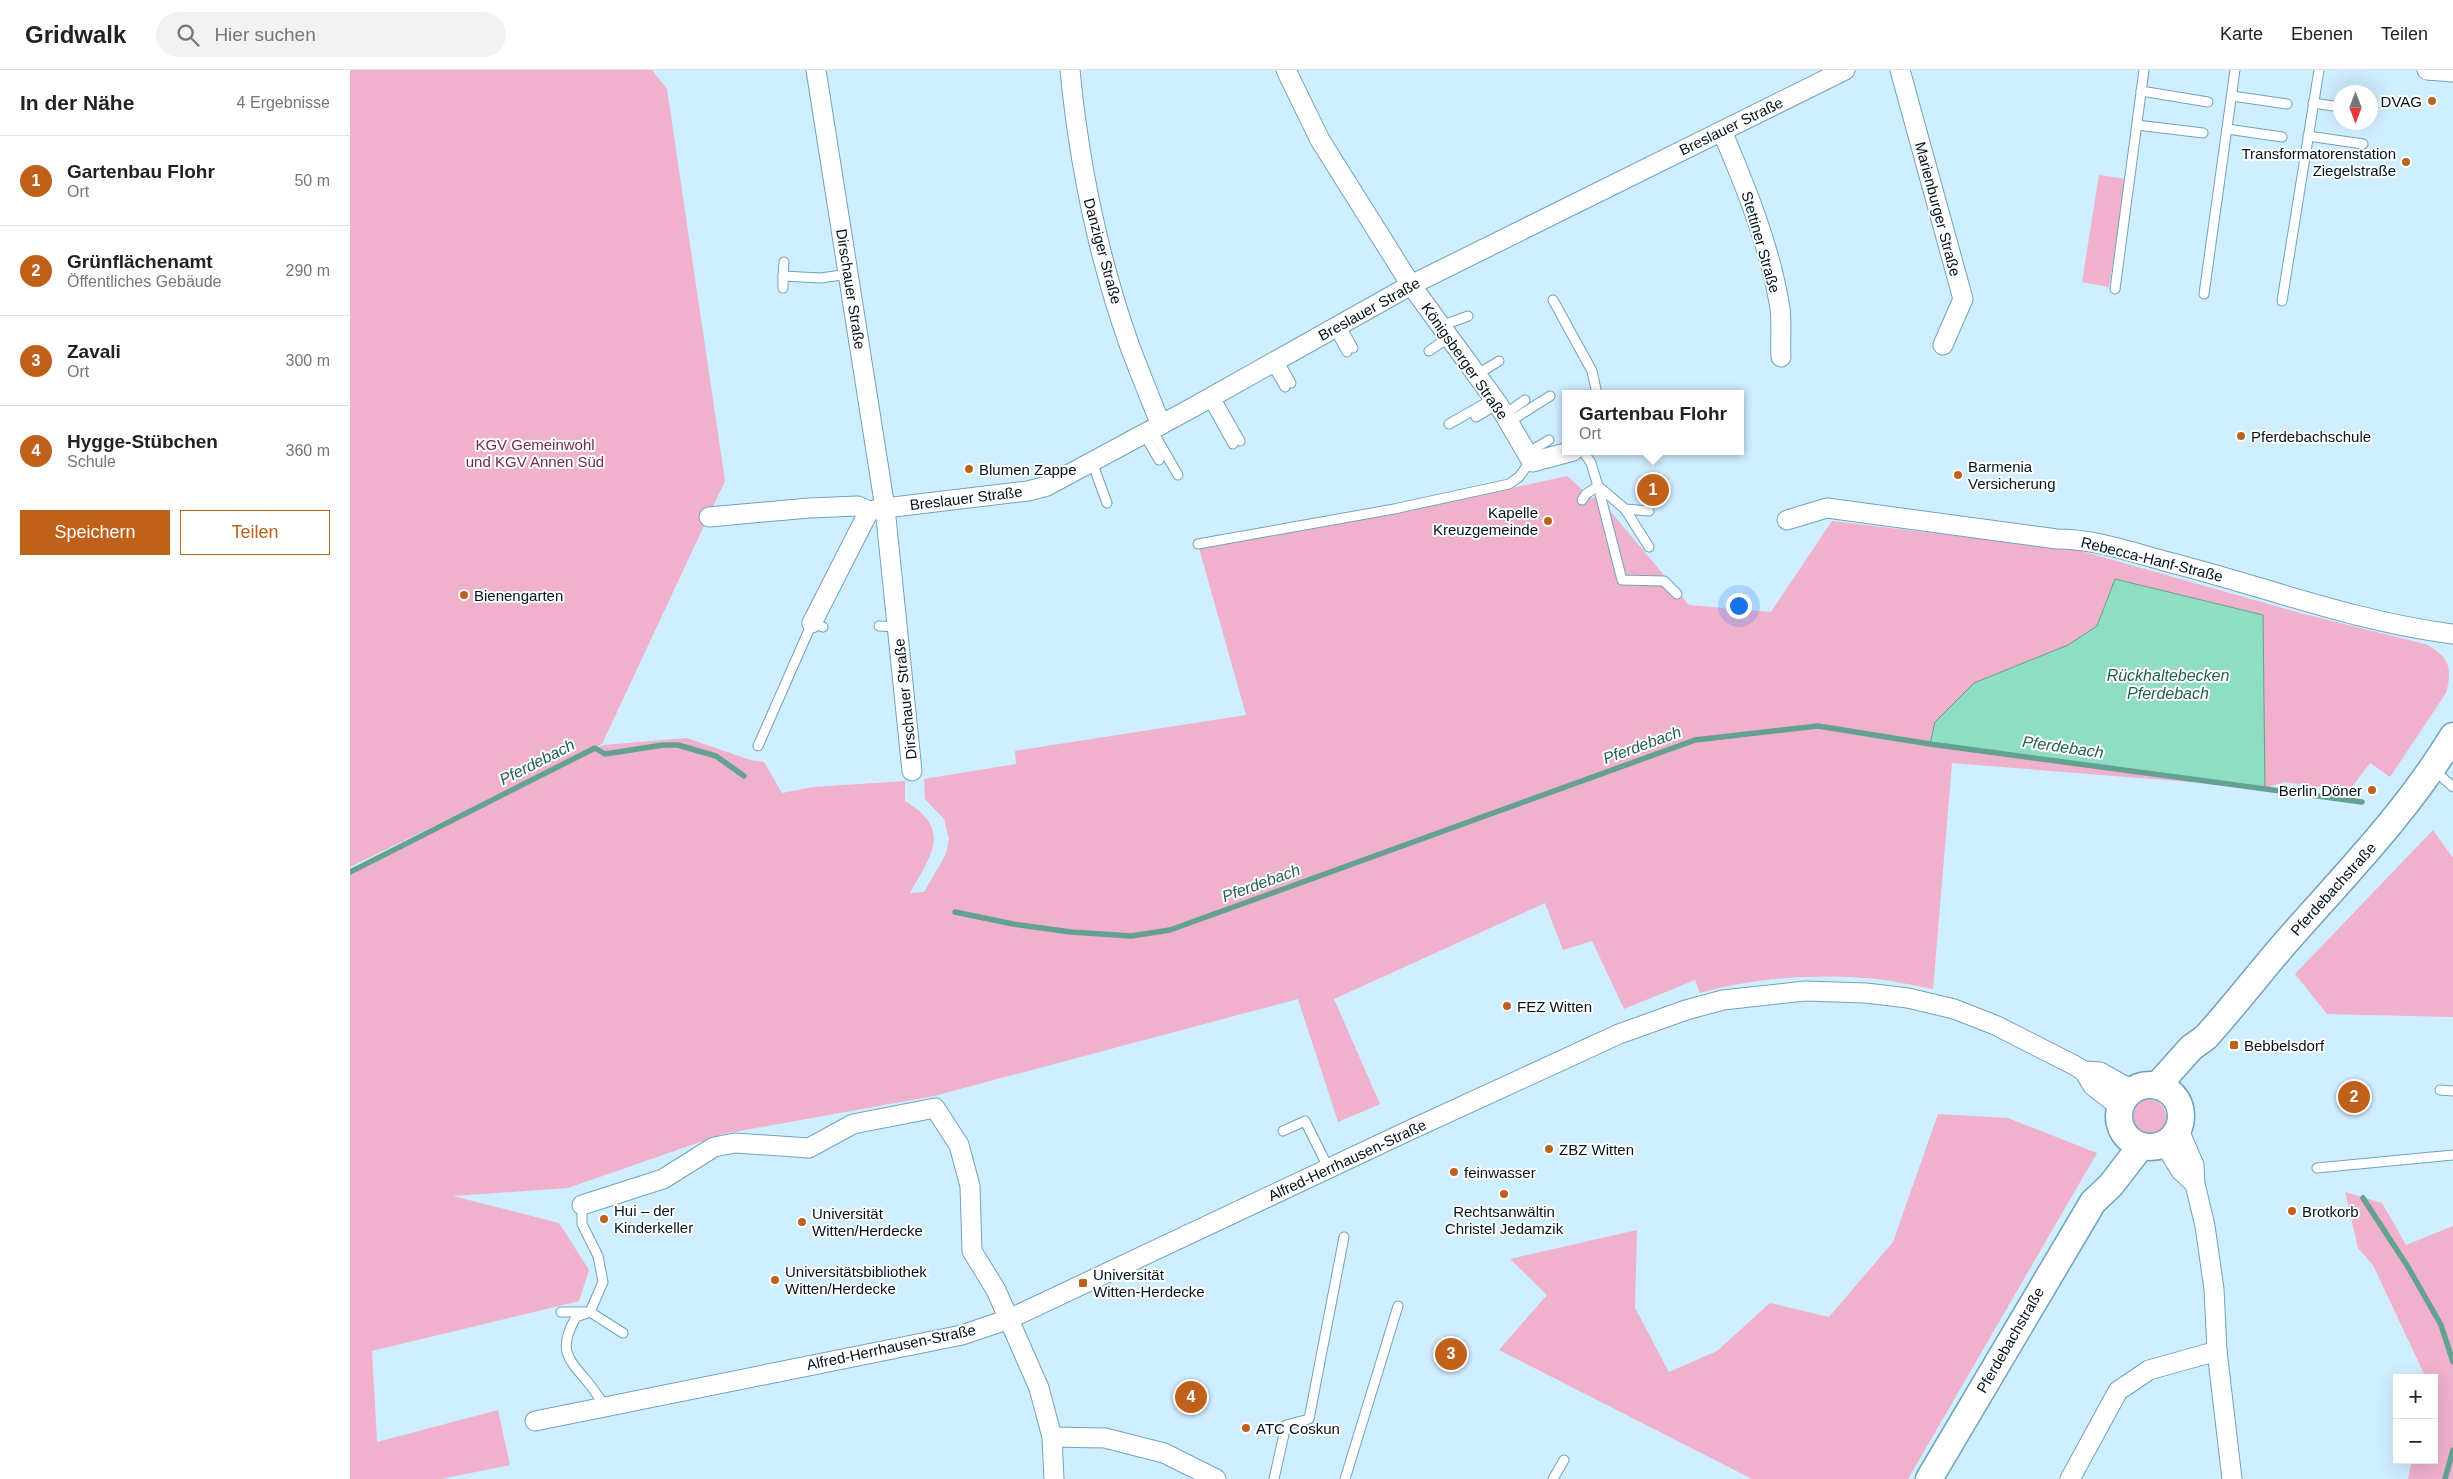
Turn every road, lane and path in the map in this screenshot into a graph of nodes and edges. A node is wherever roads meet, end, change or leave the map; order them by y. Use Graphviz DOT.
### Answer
graph roads {
  1 [pos="816,70"];
  2 [pos="1070,70"];
  3 [pos="1286,70"];
  4 [pos="1844,70"];
  5 [pos="1900,70"];
  6 [pos="2144,70"];
  7 [pos="2235,70"];
  8 [pos="2319,70"];
  9 [pos="2427,70"];
  10 [pos="2453,72"];
  11 [pos="2141,91"];
  12 [pos="2232,96"];
  13 [pos="2208,102"];
  14 [pos="2287,104"];
  15 [pos="2314,104"];
  16 [pos="2333,106"];
  17 [pos="2137,125"];
  18 [pos="2227,129"];
  19 [pos="1722,131"];
  20 [pos="2203,133"];
  21 [pos="2308,136"];
  22 [pos="2282,137"];
  23 [pos="2363,144"];
  24 [pos="784,262"];
  25 [pos="848,274"];
  26 [pos="783,276"];
  27 [pos="1411,285"];
  28 [pos="783,288"];
  29 [pos="2115,288"];
  30 [pos="2204,294"];
  31 [pos="1553,300"];
  32 [pos="2282,301"];
  33 [pos="1468,316"];
  34 [pos="1337,326"];
  35 [pos="1445,332"];
  36 [pos="1943,345"];
  37 [pos="1350,350"];
  38 [pos="1429,351"];
  39 [pos="1781,357"];
  40 [pos="1275,361"];
  41 [pos="1498,361"];
  42 [pos="1476,375"];
  43 [pos="1288,385"];
  44 [pos="1596,390"];
  45 [pos="1550,396"];
  46 [pos="1211,397"];
  47 [pos="1525,400"];
  48 [pos="1501,410"];
  49 [pos="1476,417"];
  50 [pos="1449,424"];
  51 [pos="1153,430"];
  52 [pos="1549,440"];
  53 [pos="1237,442"];
  54 [pos="1562,454"];
  55 [pos="1585,455"];
  56 [pos="1529,457"];
  57 [pos="1159,460"];
  58 [pos="1092,462"];
  59 [pos="1178,475"];
  60 [pos="1598,486"];
  61 [pos="1582,500"];
  62 [pos="1108,503"];
  63 [pos="877,509"];
  64 [pos="1625,509"];
  65 [pos="1649,511"];
  66 [pos="709,517"];
  67 [pos="1787,520"];
  68 [pos="1198,544"];
  69 [pos="1649,547"];
  70 [pos="1678,594"];
  71 [pos="818,625"];
  72 [pos="2453,634"];
  73 [pos="2453,736"];
  74 [pos="758,746"];
  75 [pos="2433,769"];
  76 [pos="912,771"];
  77 [pos="2453,787"];
  78 [pos="2440,1090"];
  79 [pos="2453,1091"];
  80 [pos="2166,1092"];
  81 [pos="2126,1099"];
  82 [pos="1283,1131"];
  83 [pos="2152,1138"];
  84 [pos="2453,1155"];
  85 [pos="1329,1168"];
  86 [pos="2317,1168"];
  87 [pos="582,1206"];
  88 [pos="1344,1237"];
  89 [pos="1398,1306"];
  90 [pos="561,1312"];
  91 [pos="590,1312"];
  92 [pos="1009,1319"];
  93 [pos="623,1333"];
  94 [pos="2217,1351"];
  95 [pos="605,1406"];
  96 [pos="535,1421"];
  97 [pos="1052,1437"];
  98 [pos="1564,1460"];
  99 [pos="1054,1479"];
  100 [pos="1216,1479"];
  101 [pos="1274,1479"];
  102 [pos="1346,1479"];
  103 [pos="1553,1479"];
  104 [pos="1929,1479"];
  105 [pos="2070,1479"];
  106 [pos="2232,1479"];
  1 -- 25 [label="street, Dirschauer Straße"];
  2 -- 51 [label="street, Danziger Straße"];
  3 -- 27 [label="street, Königsberger Straße"];
  4 -- 19 [label="street, Breslauer Straße"];
  5 -- 36 [label="street, Marienburger Straße"];
  6 -- 11 [label="lane"];
  7 -- 12 [label="lane"];
  8 -- 15 [label="lane"];
  9 -- 10 [label="street"];
  11 -- 13 [label="lane"];
  11 -- 17 [label="lane"];
  12 -- 14 [label="lane"];
  12 -- 18 [label="lane"];
  15 -- 16 [label="lane"];
  15 -- 21 [label="lane"];
  17 -- 20 [label="lane"];
  17 -- 29 [label="lane"];
  18 -- 22 [label="lane"];
  18 -- 30 [label="lane"];
  19 -- 27 [label="street, Breslauer Straße"];
  19 -- 39 [label="street, Stettiner Straße"];
  21 -- 23 [label="lane"];
  21 -- 32 [label="lane"];
  24 -- 26 [label="lane"];
  25 -- 26 [label="lane"];
  25 -- 63 [label="street, Dirschauer Straße"];
  26 -- 28 [label="lane"];
  27 -- 34 [label="street, Breslauer Straße"];
  27 -- 35 [label="street, Königsberger Straße"];
  31 -- 44 [label="lane"];
  33 -- 35 [label="lane"];
  34 -- 37 [label="lane"];
  34 -- 40 [label="street, Breslauer Straße"];
  35 -- 38 [label="lane"];
  35 -- 42 [label="street, Königsberger Straße"];
  40 -- 43 [label="lane"];
  40 -- 46 [label="street, Breslauer Straße"];
  41 -- 42 [label="lane"];
  42 -- 48 [label="street, Königsberger Straße"];
  45 -- 48 [label="lane"];
  46 -- 51 [label="street, Breslauer Straße"];
  46 -- 53 [label="lane"];
  47 -- 48 [label="lane"];
  48 -- 49 [label="lane"];
  48 -- 50 [label="lane"];
  48 -- 56 [label="street, Königsberger Straße"];
  51 -- 57 [label="lane"];
  51 -- 58 [label="street, Breslauer Straße"];
  51 -- 59 [label="lane"];
  52 -- 56 [label="lane"];
  54 -- 56 [label="street"];
  55 -- 60 [label="lane"];
  56 -- 68 [label="lane"];
  58 -- 62 [label="lane"];
  58 -- 63 [label="street, Breslauer Straße"];
  60 -- 61 [label="lane"];
  60 -- 64 [label="lane"];
  60 -- 70 [label="lane"];
  63 -- 66 [label="street"];
  63 -- 71 [label="street"];
  63 -- 76 [label="street, Dirschauer Straße"];
  64 -- 65 [label="lane"];
  64 -- 69 [label="lane"];
  67 -- 72 [label="street, Rebecca-Hanf-Straße"];
  71 -- 74 [label="lane"];
  73 -- 75 [label="main road, Pferdebachstraße"];
  75 -- 77 [label="lane"];
  75 -- 80 [label="main road, Pferdebachstraße"];
  78 -- 79 [label="lane"];
  80 -- 81 [label="main road"];
  80 -- 83 [label="main road"];
  81 -- 83 [label="main road"];
  81 -- 85 [label="street, Alfred-Herrhausen-Straße"];
  82 -- 85 [label="lane"];
  83 -- 94 [label="street"];
  83 -- 104 [label="main road, Pferdebachstraße"];
  84 -- 86 [label="lane"];
  85 -- 92 [label="street, Alfred-Herrhausen-Straße"];
  87 -- 91 [label="lane"];
  87 -- 92 [label="street"];
  88 -- 101 [label="lane"];
  89 -- 102 [label="lane"];
  90 -- 91 [label="lane"];
  91 -- 93 [label="lane"];
  91 -- 95 [label="lane"];
  92 -- 95 [label="street, Alfred-Herrhausen-Straße"];
  92 -- 97 [label="street"];
  94 -- 105 [label="street"];
  94 -- 106 [label="street"];
  95 -- 96 [label="street, Alfred-Herrhausen-Straße"];
  97 -- 99 [label="street"];
  97 -- 100 [label="street"];
  98 -- 103 [label="lane"];
}
